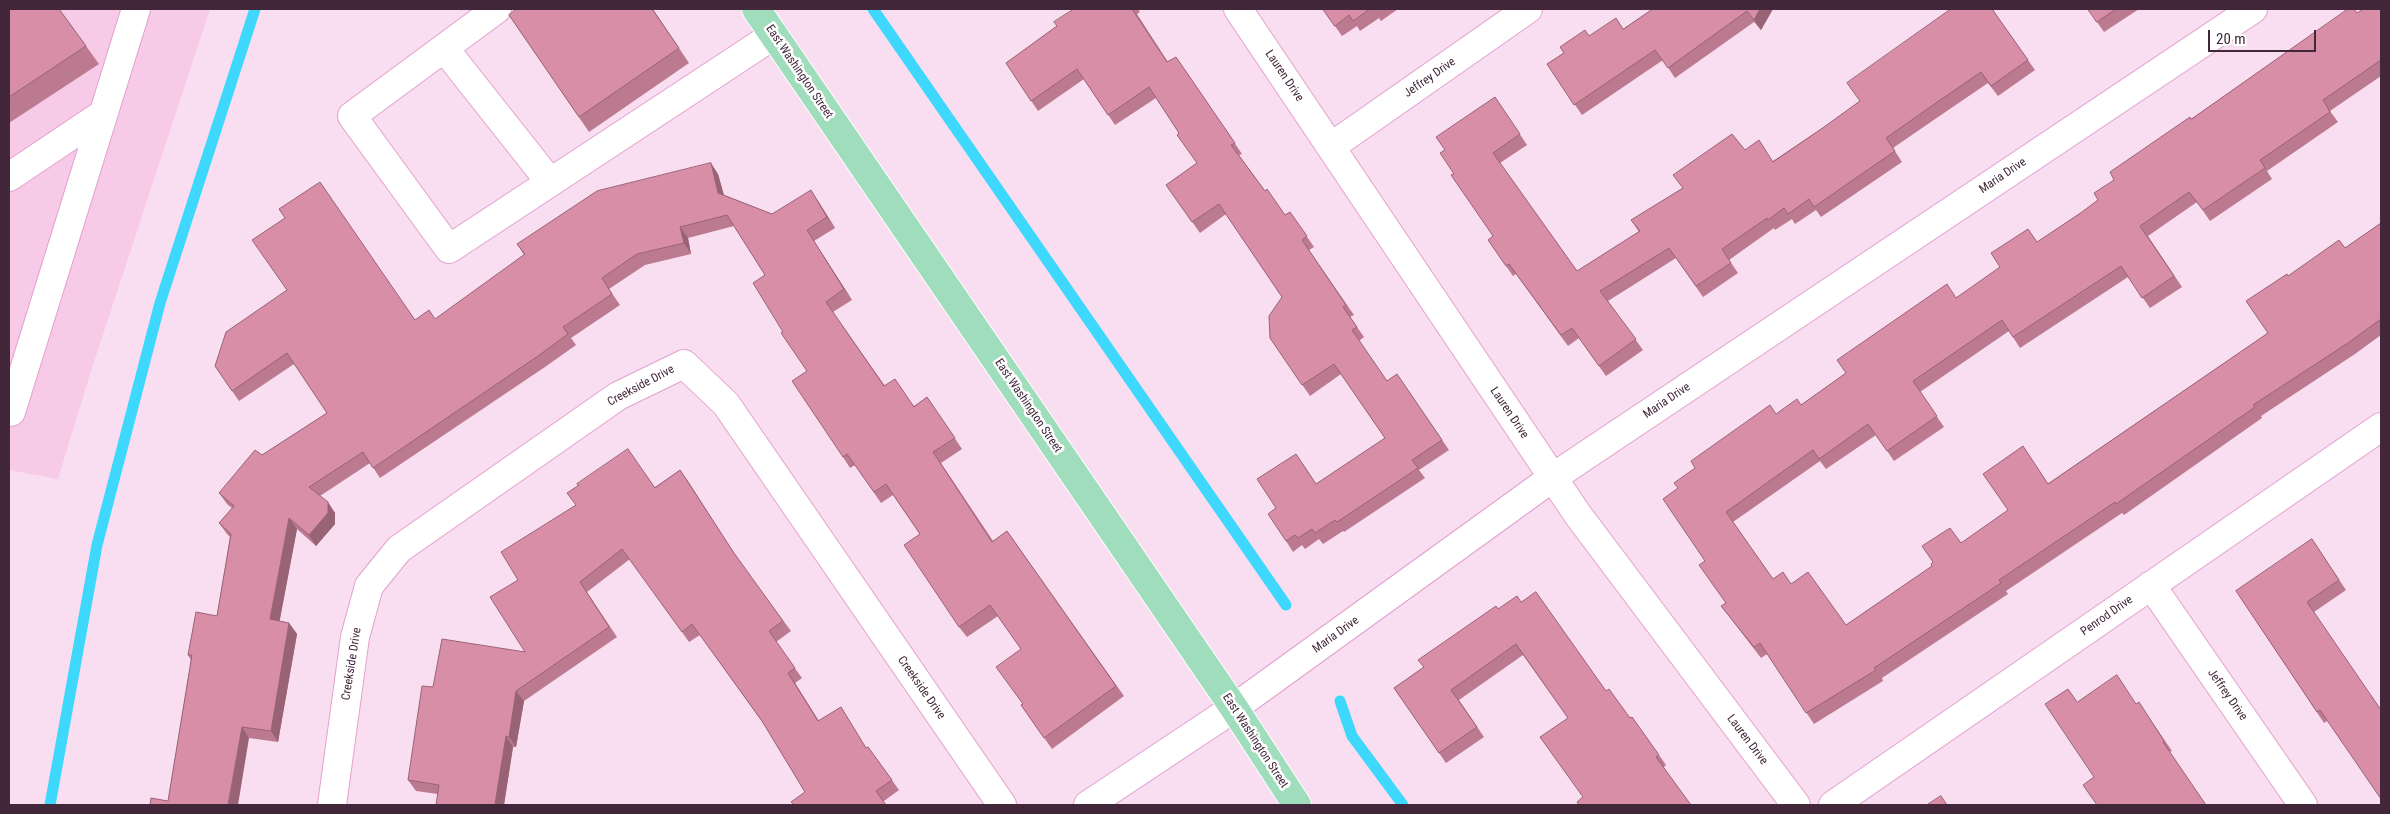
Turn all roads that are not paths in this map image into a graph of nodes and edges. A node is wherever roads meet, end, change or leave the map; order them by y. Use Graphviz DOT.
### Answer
graph roads {
  1 [pos="136,9"];
  2 [pos="497,9"];
  3 [pos="756,9"];
  4 [pos="1238,9"];
  5 [pos="1528,9"];
  6 [pos="2248,10"];
  7 [pos="774,35"];
  8 [pos="444,48"];
  9 [pos="103,114"];
  10 [pos="1332,146"];
  11 [pos="9,177"];
  12 [pos="550,182"];
  13 [pos="9,412"];
  14 [pos="2381,427"];
  15 [pos="1552,478"];
  16 [pos="2151,586"];
  17 [pos="1234,708"];
  18 [pos="332,805"];
  19 [pos="1002,805"];
  20 [pos="1088,805"];
  21 [pos="1297,805"];
  22 [pos="1796,805"];
  23 [pos="1833,805"];
  24 [pos="2303,805"];
  1 -- 9 [label="street"];
  2 -- 8 [label="street"];
  3 -- 7 [label="main road, East Washington Street"];
  4 -- 10 [label="street, Lauren Drive"];
  5 -- 10 [label="street, Jeffrey Drive"];
  6 -- 15 [label="street, Maria Drive"];
  7 -- 12 [label="street"];
  7 -- 17 [label="main road, East Washington Street"];
  8 -- 12 [label="street"];
  8 -- 12 [label="street"];
  9 -- 11 [label="street"];
  9 -- 13 [label="street"];
  10 -- 15 [label="street, Lauren Drive"];
  14 -- 16 [label="street, Penrod Drive"];
  15 -- 17 [label="street, Maria Drive"];
  15 -- 22 [label="street, Lauren Drive"];
  16 -- 23 [label="street, Penrod Drive"];
  16 -- 24 [label="street, Jeffrey Drive"];
  17 -- 20 [label="street, Maria Drive"];
  17 -- 21 [label="main road, East Washington Street"];
  18 -- 19 [label="street, Creekside Drive"];
}
